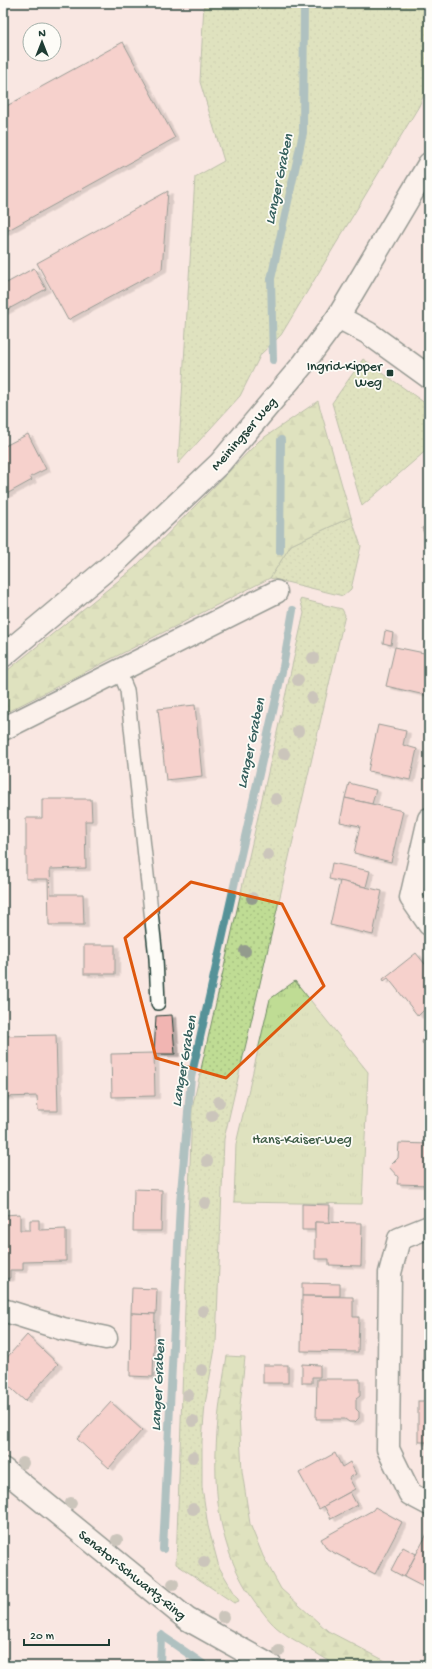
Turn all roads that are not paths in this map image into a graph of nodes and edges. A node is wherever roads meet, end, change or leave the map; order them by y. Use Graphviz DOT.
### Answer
graph roads {
  1 [pos="429,164"];
  2 [pos="338,317"];
  3 [pos="429,377"];
  4 [pos="276,592"];
  5 [pos="3,656"];
  6 [pos="119,671"];
  7 [pos="3,729"];
  8 [pos="429,820"];
  9 [pos="429,924"];
  10 [pos="158,1003"];
  11 [pos="429,1227"];
  12 [pos="3,1310"];
  13 [pos="106,1338"];
  14 [pos="3,1469"];
  15 [pos="429,1504"];
  16 [pos="271,1666"];
  1 -- 2 [label="street, Meiningser Weg"];
  2 -- 3 [label="street"];
  2 -- 5 [label="street, Meiningser Weg"];
  4 -- 6 [label="street"];
  6 -- 7 [label="street"];
  6 -- 10 [label="lane"];
  8 -- 9 [label="street"];
  11 -- 15 [label="street"];
  12 -- 13 [label="street"];
  14 -- 16 [label="street, Senator-Schwartz-Ring"];
}
